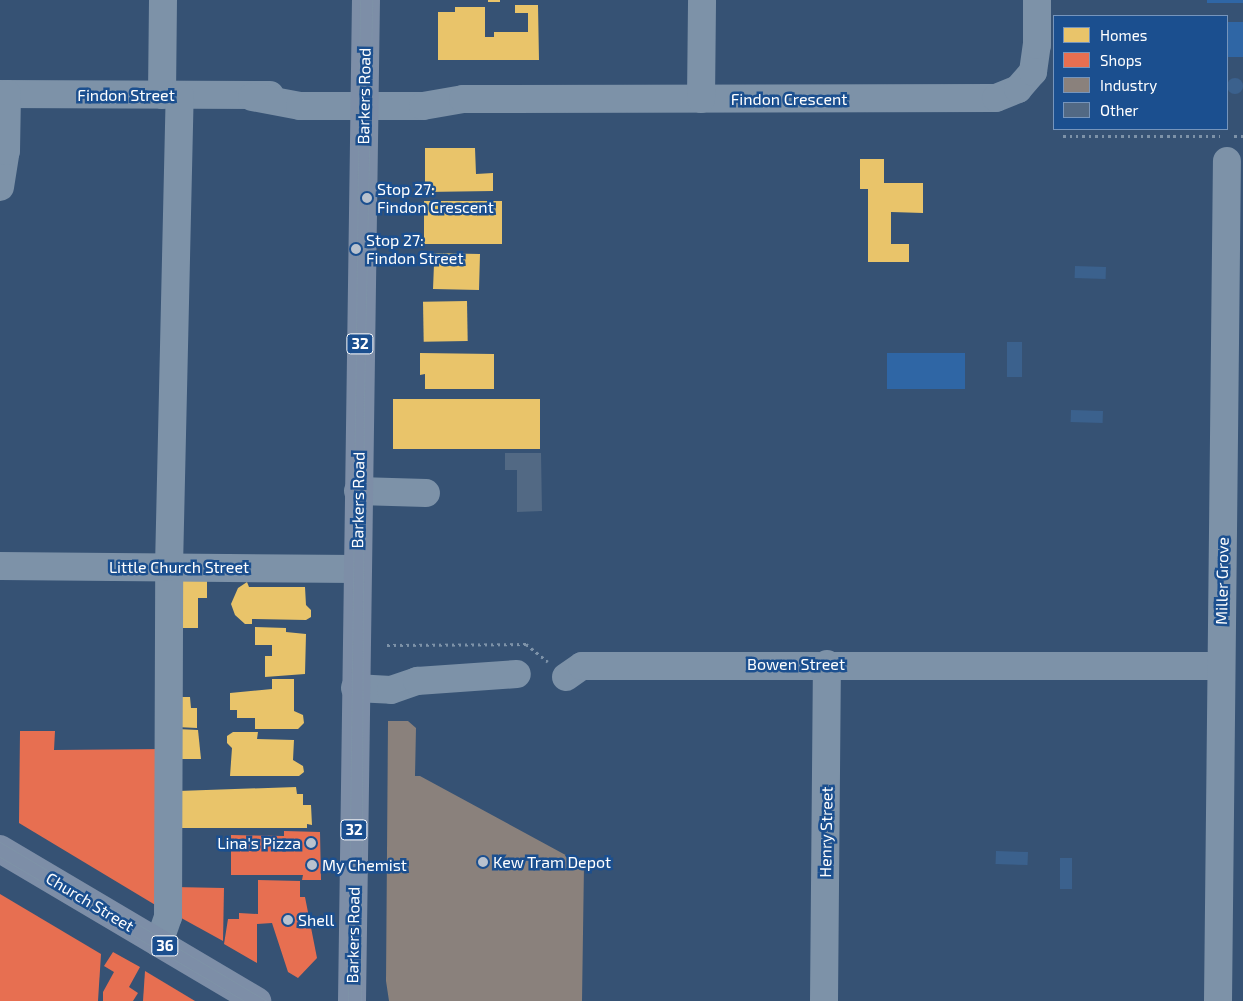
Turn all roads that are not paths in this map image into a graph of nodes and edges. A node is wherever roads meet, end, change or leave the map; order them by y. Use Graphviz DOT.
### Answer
graph roads {
  1 [pos="163,0"];
  2 [pos="366,0"];
  3 [pos="702,0"];
  4 [pos="1037,0"];
  5 [pos="4,94"];
  6 [pos="171,95"];
  7 [pos="364,98"];
  8 [pos="701,99"];
  9 [pos="1227,161"];
  10 [pos="0,188"];
  11 [pos="358,491"];
  12 [pos="426,493"];
  13 [pos="0,566"];
  14 [pos="169,567"];
  15 [pos="357,569"];
  16 [pos="828,664"];
  17 [pos="1221,666"];
  18 [pos="517,674"];
  19 [pos="566,677"];
  20 [pos="356,688"];
  21 [pos="0,850"];
  22 [pos="159,943"];
  23 [pos="257,1001"];
  24 [pos="352,1001"];
  25 [pos="824,1001"];
  26 [pos="1218,1001"];
  1 -- 6 [label="street"];
  2 -- 7 [label="main road, Barkers Road / 32"];
  3 -- 8 [label="street"];
  4 -- 8 [label="street, Findon Crescent"];
  5 -- 6 [label="street, Findon Street"];
  5 -- 10 [label="street"];
  6 -- 7 [label="street, Findon Street"];
  6 -- 14 [label="street"];
  7 -- 8 [label="street, Findon Crescent"];
  7 -- 11 [label="main road, Barkers Road / 32"];
  9 -- 17 [label="street, Miller Grove"];
  11 -- 12 [label="street"];
  11 -- 15 [label="main road, Barkers Road / 32"];
  13 -- 14 [label="street, Little Church Street"];
  14 -- 15 [label="street, Little Church Street"];
  14 -- 22 [label="street"];
  15 -- 20 [label="main road, Barkers Road / 32"];
  16 -- 17 [label="street, Bowen Street"];
  16 -- 19 [label="street, Bowen Street"];
  16 -- 25 [label="street, Henry Street"];
  17 -- 26 [label="street, Miller Grove"];
  18 -- 20 [label="street"];
  20 -- 24 [label="main road, Barkers Road / 32"];
  21 -- 22 [label="main road, Church Street / 36"];
  22 -- 23 [label="main road, Church Street / 36"];
}
